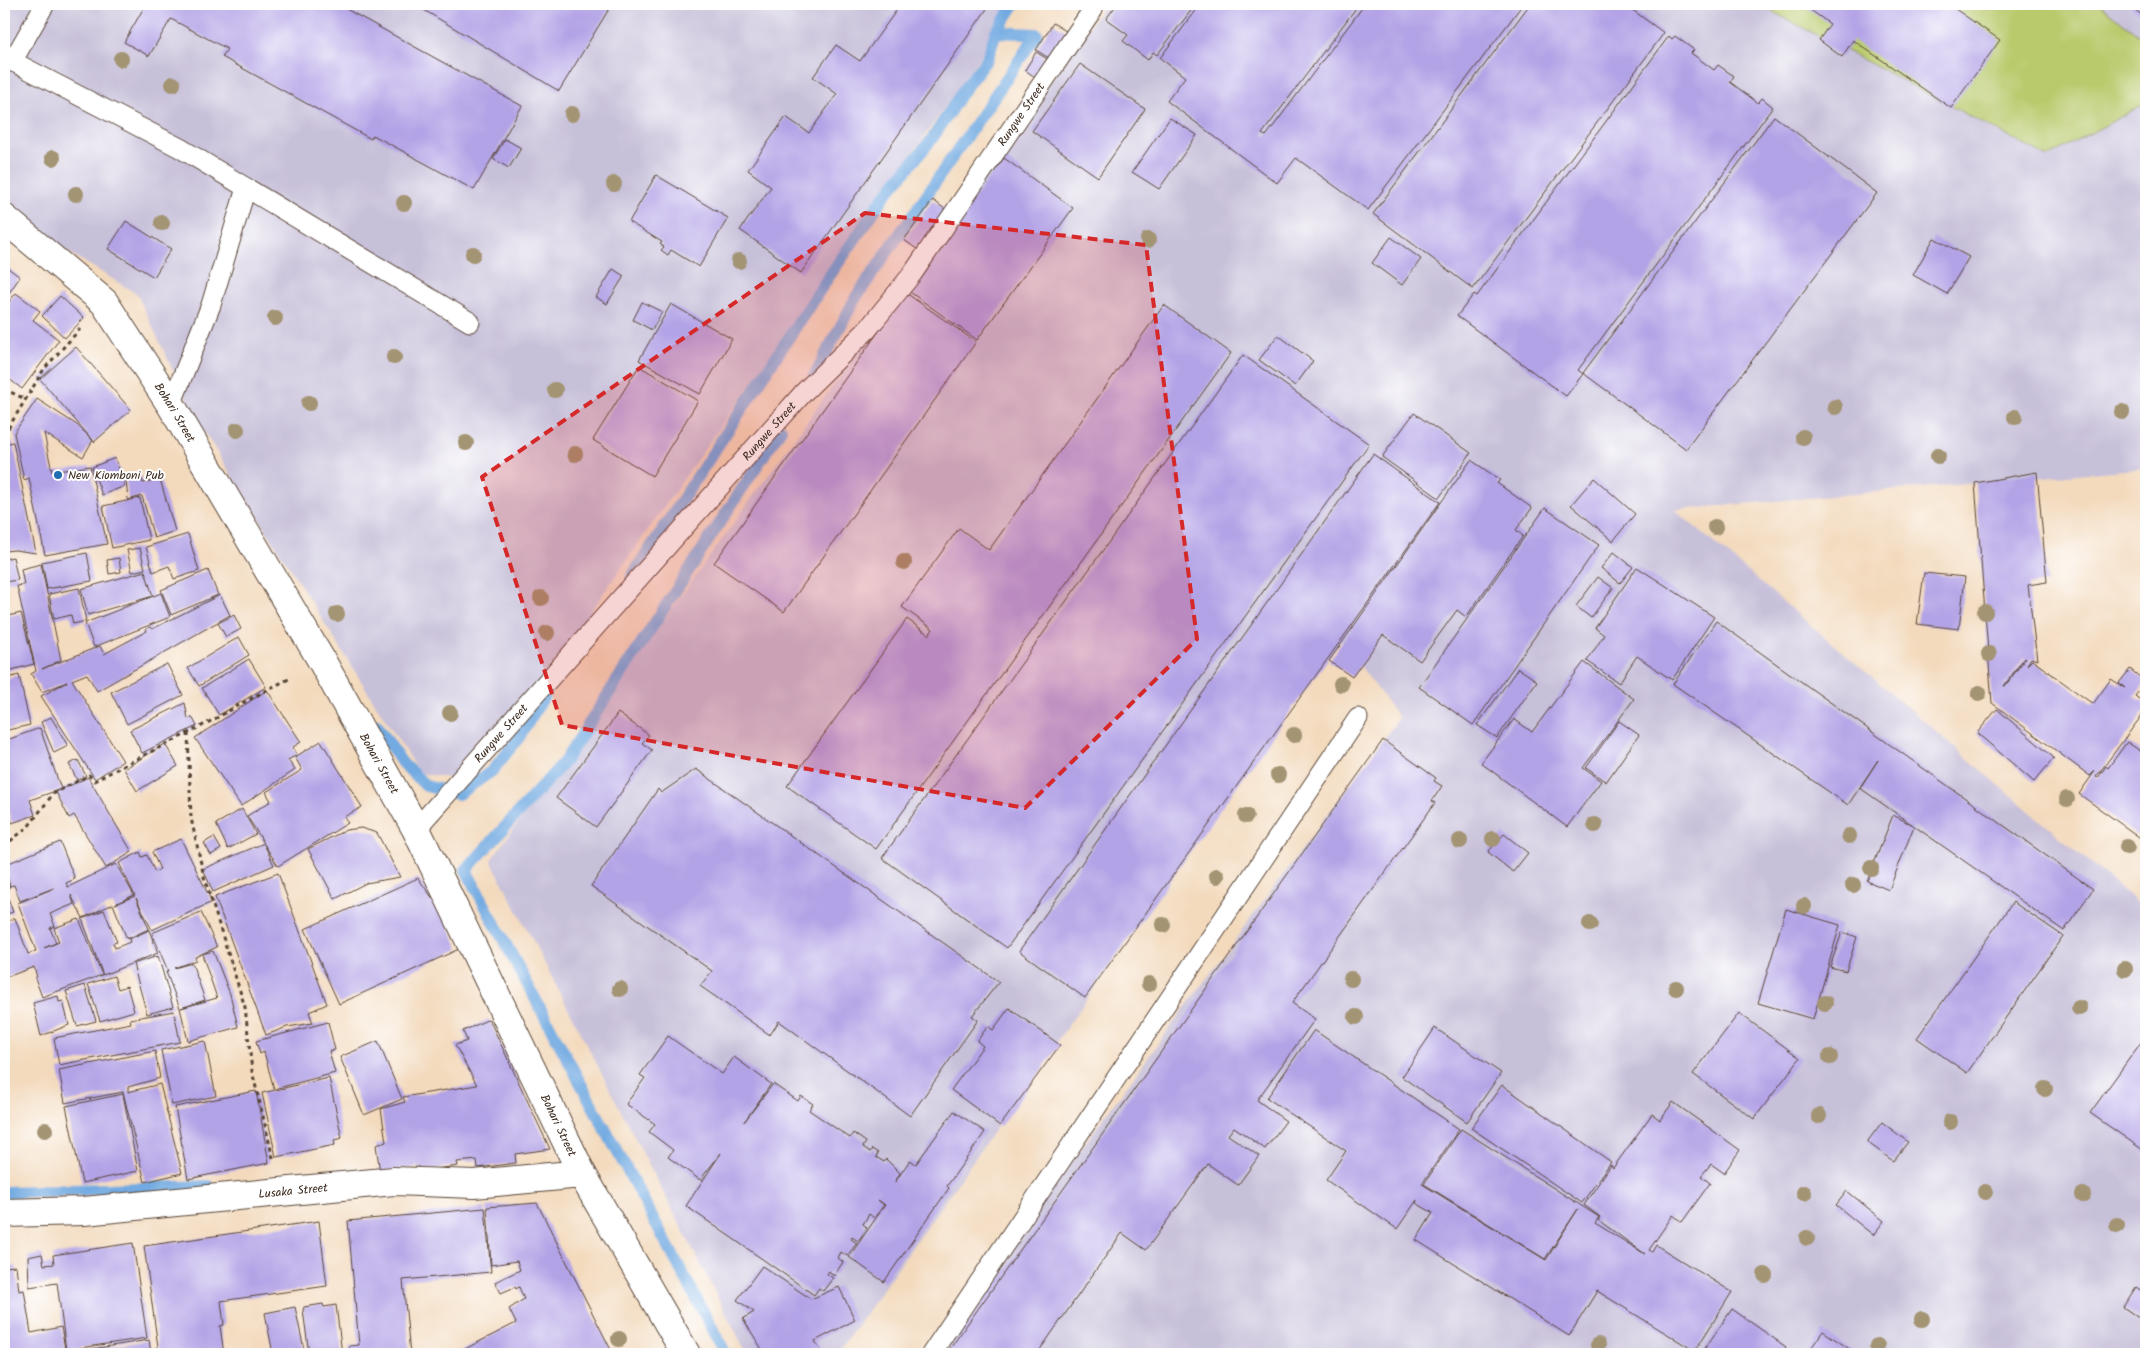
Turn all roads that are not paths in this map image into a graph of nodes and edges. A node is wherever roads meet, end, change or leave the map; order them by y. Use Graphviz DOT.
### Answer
graph roads {
  1 [pos="45,4"];
  2 [pos="1094,9"];
  3 [pos="8,60"];
  4 [pos="246,188"];
  5 [pos="4,218"];
  6 [pos="470,322"];
  7 [pos="171,405"];
  8 [pos="1358,718"];
  9 [pos="416,829"];
  10 [pos="582,1174"];
  11 [pos="4,1212"];
  12 [pos="686,1354"];
  13 [pos="931,1354"];
  1 -- 3 [label="lane"];
  2 -- 9 [label="lane, Rungwe Street"];
  3 -- 4 [label="lane"];
  4 -- 6 [label="lane"];
  4 -- 7 [label="lane"];
  5 -- 7 [label="street, Bohari Street"];
  7 -- 9 [label="street, Bohari Street"];
  8 -- 13 [label="lane"];
  9 -- 10 [label="street, Bohari Street"];
  10 -- 11 [label="street, Lusaka Street"];
  10 -- 12 [label="street, Bohari Street"];
}
